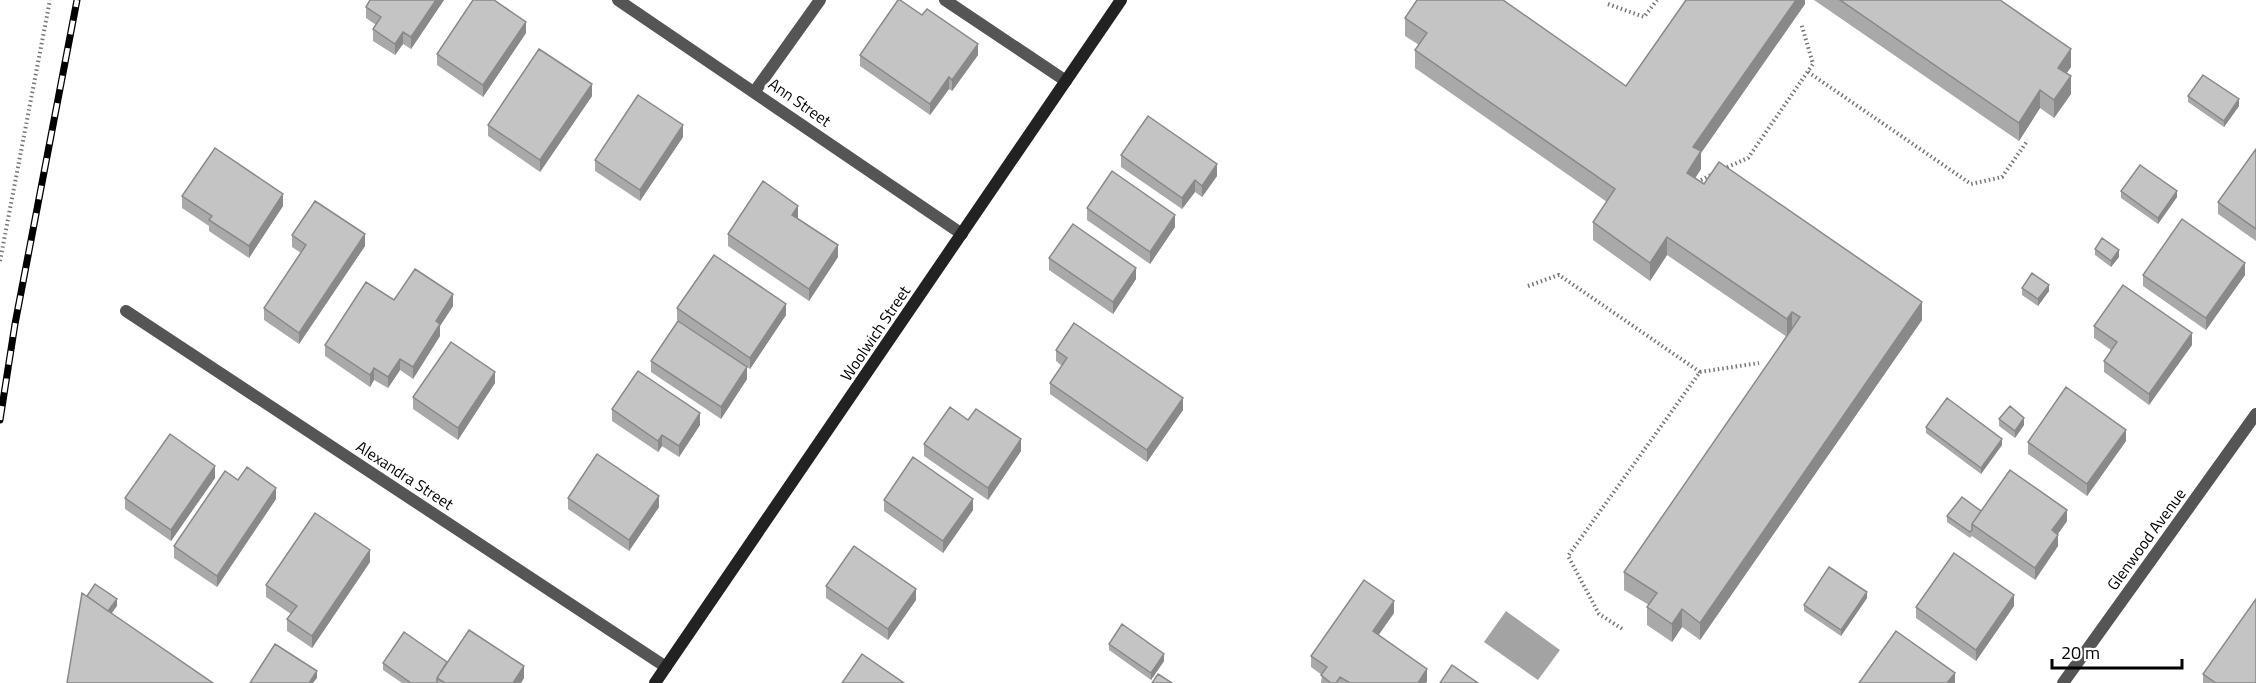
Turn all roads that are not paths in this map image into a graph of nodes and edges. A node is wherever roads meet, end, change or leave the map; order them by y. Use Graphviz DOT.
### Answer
graph roads {
  1 [pos="618,0"];
  2 [pos="820,0"];
  3 [pos="945,0"];
  4 [pos="1121,0"];
  5 [pos="1066,81"];
  6 [pos="755,91"];
  7 [pos="962,234"];
  8 [pos="126,310"];
  9 [pos="2256,414"];
  10 [pos="666,667"];
  11 [pos="655,683"];
  12 [pos="2063,683"];
  1 -- 6 [label="street, Ann Street"];
  2 -- 6 [label="street"];
  3 -- 5 [label="street"];
  4 -- 5 [label="main road, Woolwich Street"];
  5 -- 7 [label="main road, Woolwich Street"];
  6 -- 7 [label="street, Ann Street"];
  7 -- 10 [label="main road, Woolwich Street"];
  8 -- 10 [label="street, Alexandra Street"];
  9 -- 12 [label="street, Glenwood Avenue"];
  10 -- 11 [label="main road, Woolwich Street"];
}
